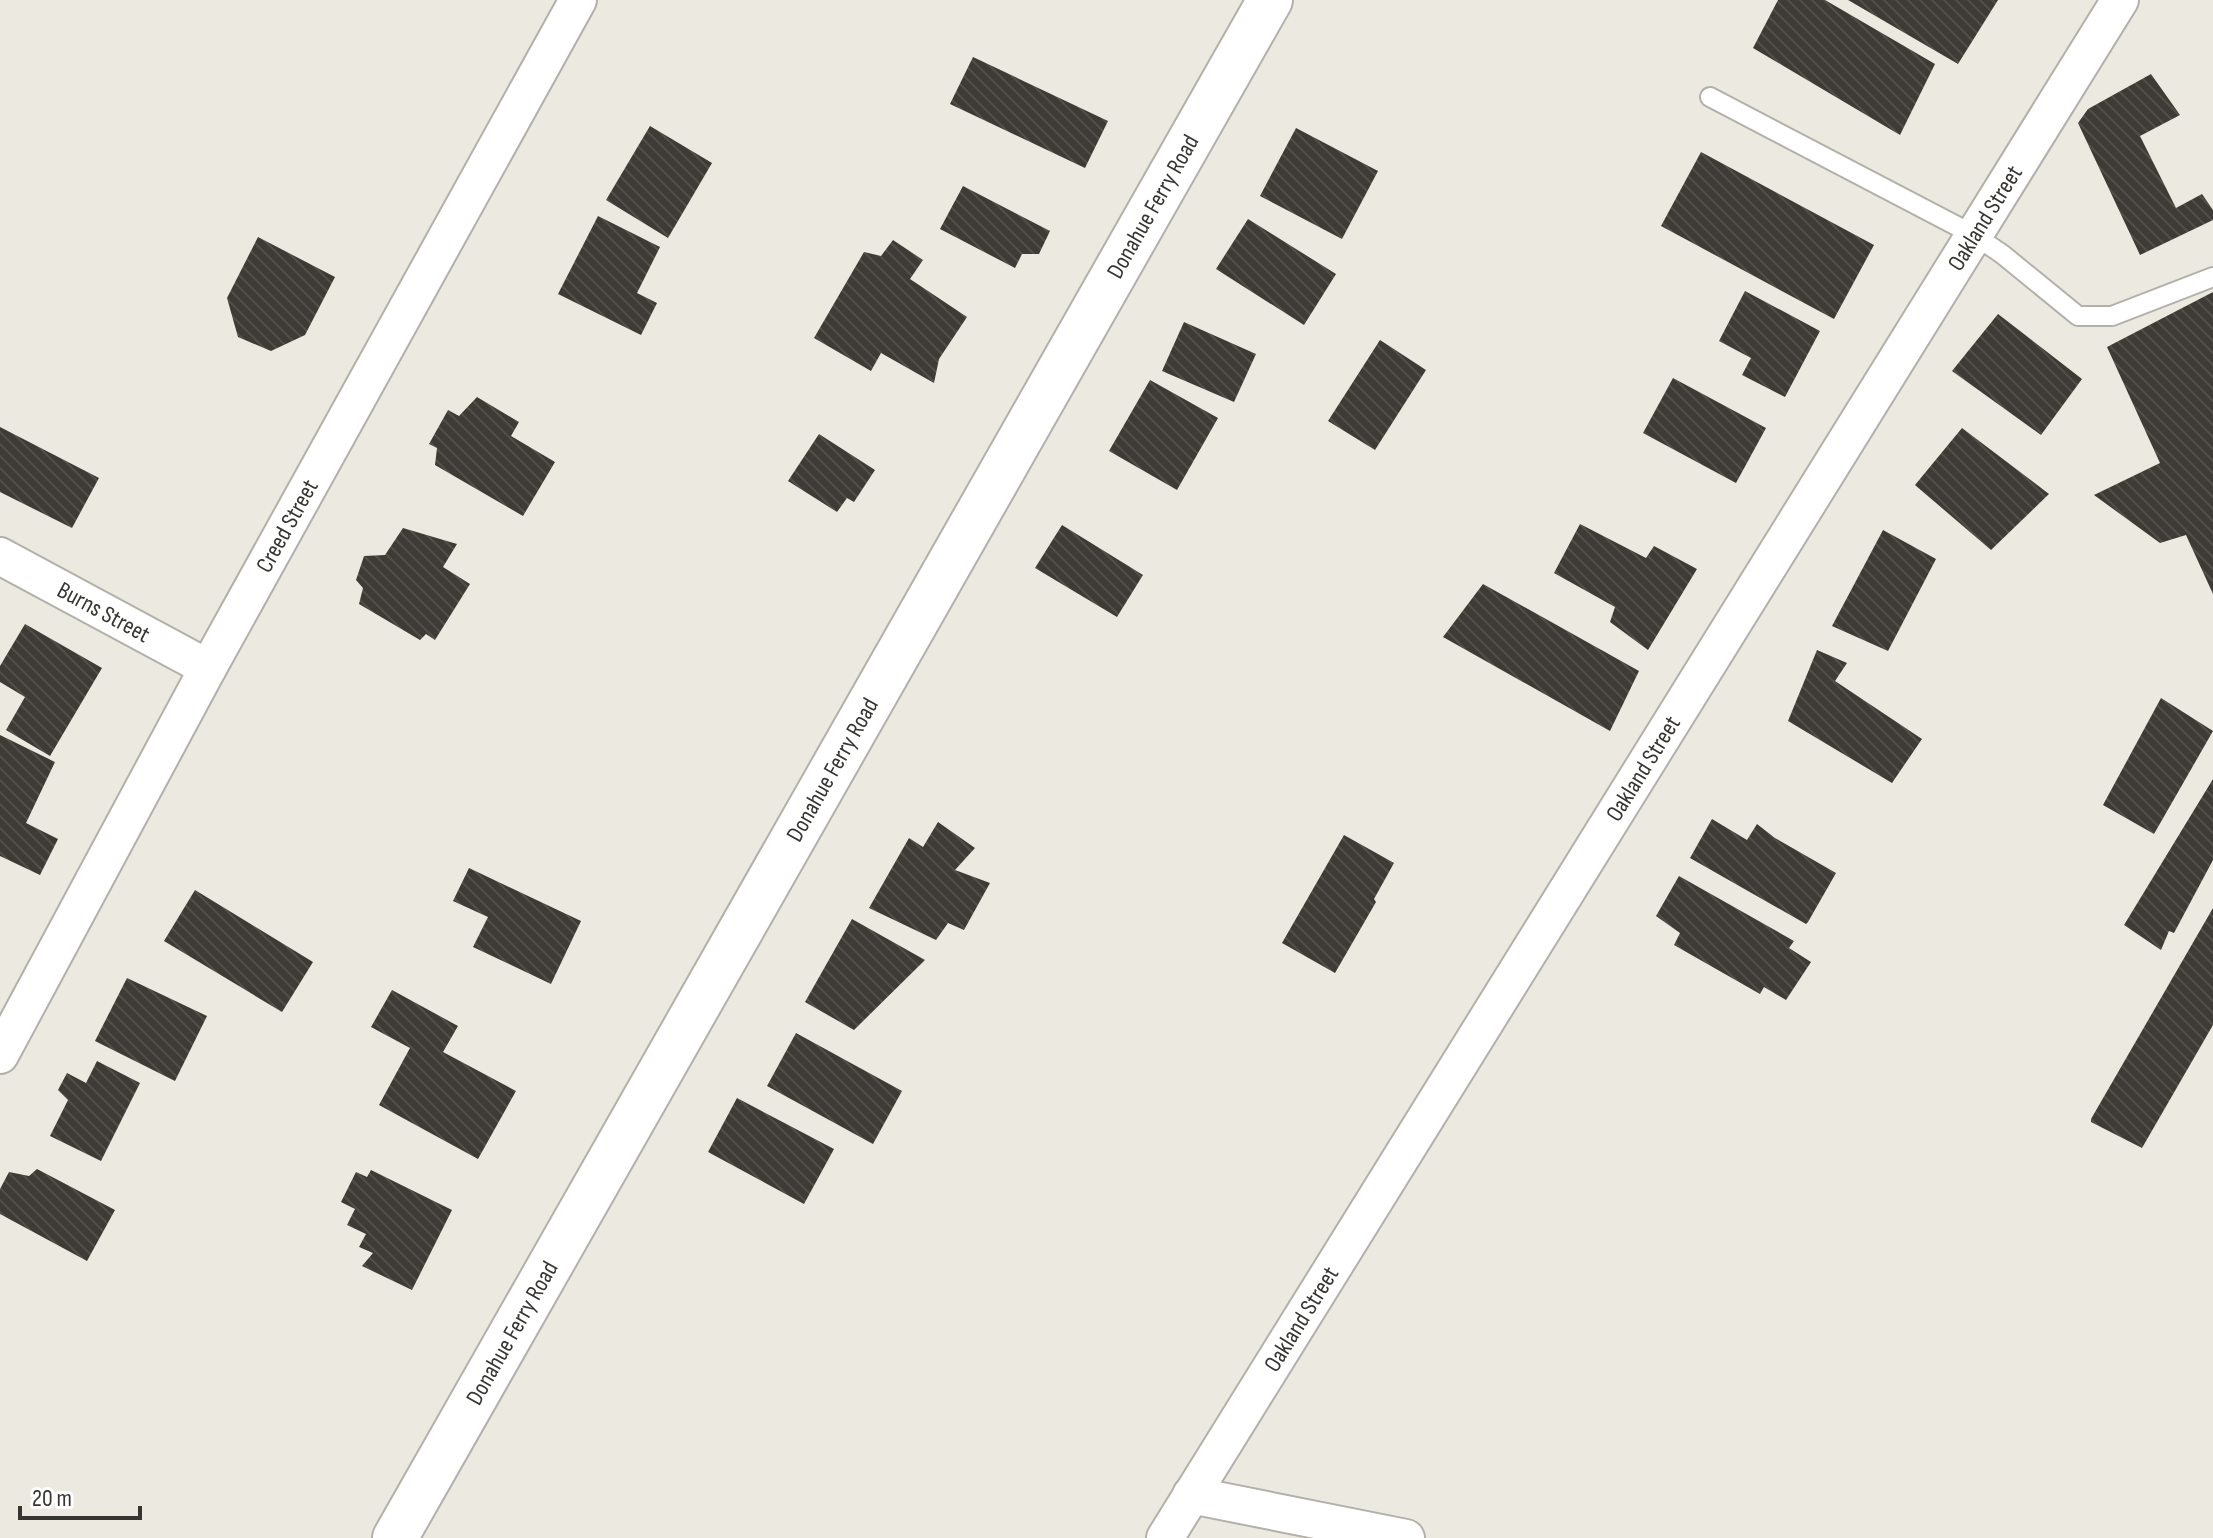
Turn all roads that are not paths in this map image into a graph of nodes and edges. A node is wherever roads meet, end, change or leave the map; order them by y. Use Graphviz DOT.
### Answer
graph roads {
  1 [pos="578,0"];
  2 [pos="1270,0"];
  3 [pos="2120,0"];
  4 [pos="1710,97"];
  5 [pos="1974,235"];
  6 [pos="2213,277"];
  7 [pos="0,556"];
  8 [pos="208,668"];
  9 [pos="0,1055"];
  10 [pos="1191,1495"];
  11 [pos="395,1538"];
  12 [pos="1165,1538"];
  13 [pos="1406,1538"];
  1 -- 8 [label="street, Creed Street"];
  2 -- 11 [label="main road, Donahue Ferry Road"];
  3 -- 5 [label="street, Oakland Street"];
  4 -- 5 [label="lane"];
  5 -- 6 [label="lane"];
  5 -- 10 [label="street, Oakland Street"];
  7 -- 8 [label="street, Burns Street"];
  8 -- 9 [label="street, Creed Street"];
  10 -- 12 [label="street, Oakland Street"];
  10 -- 13 [label="street"];
}
